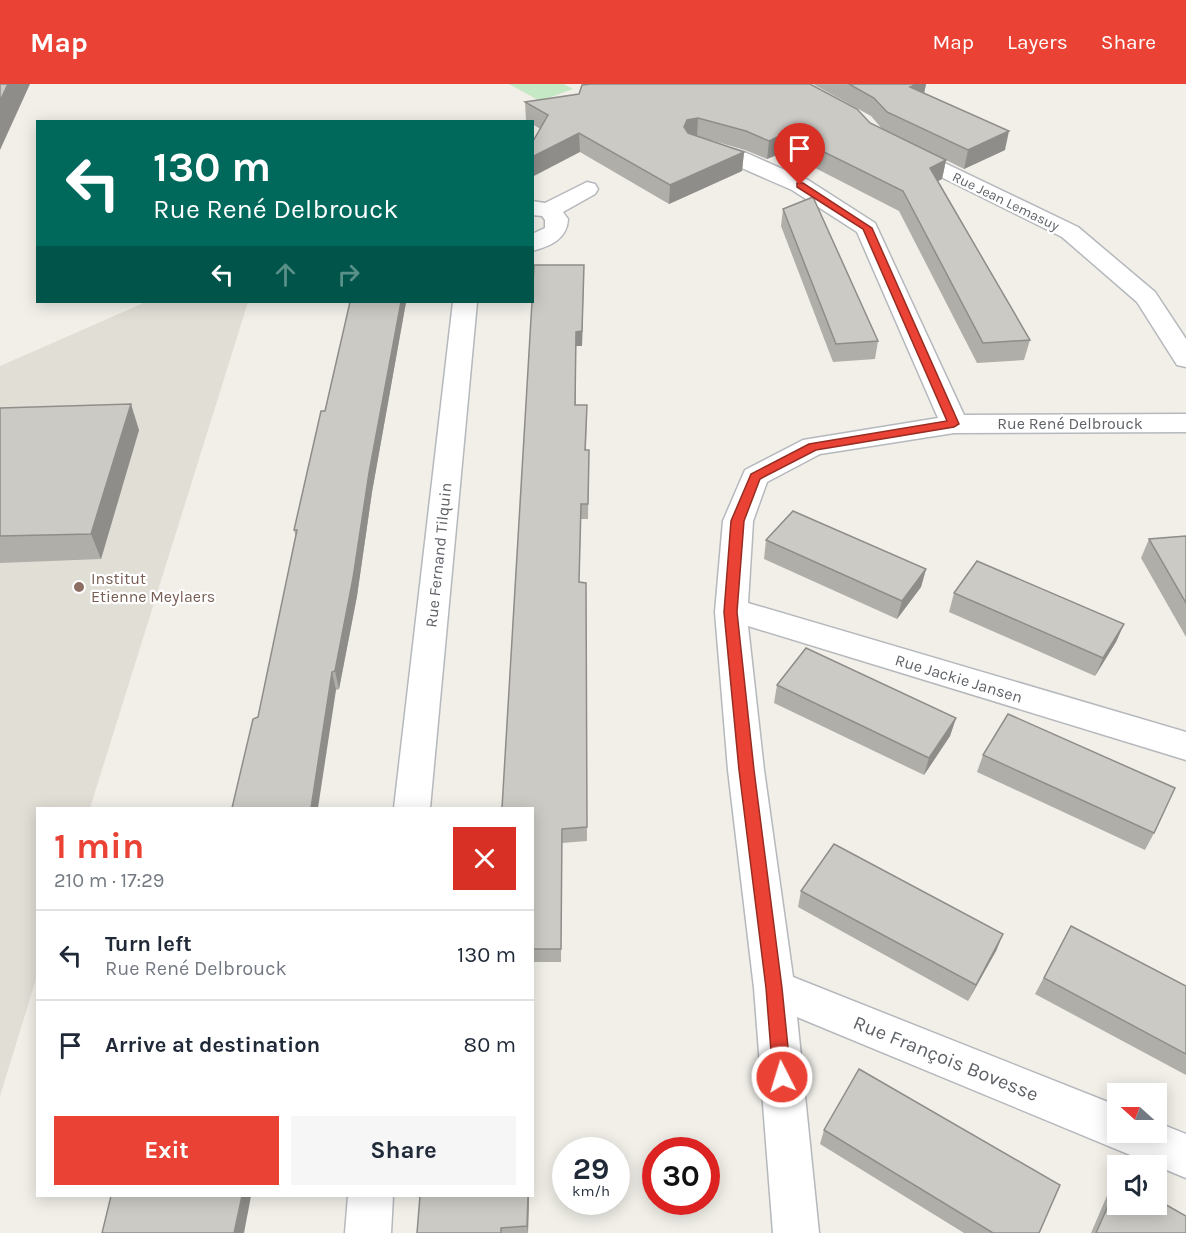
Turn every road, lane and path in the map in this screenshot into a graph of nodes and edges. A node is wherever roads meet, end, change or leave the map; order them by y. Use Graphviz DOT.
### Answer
graph roads {
  1 [pos="886,141"];
  2 [pos="696,145"];
  3 [pos="587,189"];
  4 [pos="541,209"];
  5 [pos="534,243"];
  6 [pos="465,303"];
  7 [pos="1186,359"];
  8 [pos="1186,423"];
  9 [pos="954,424"];
  10 [pos="731,612"];
  11 [pos="1186,746"];
  12 [pos="412,807"];
  13 [pos="774,988"];
  14 [pos="1107,1124"];
  15 [pos="1155,1143"];
  16 [pos="1186,1156"];
  17 [pos="371,1197"];
  18 [pos="368,1233"];
  19 [pos="796,1233"];
  1 -- 7 [label="street, Rue Jean Lemasuy"];
  2 -- 9 [label="street"];
  3 -- 4 [label="street"];
  4 -- 5 [label="street"];
  6 -- 12 [label="street, Rue Fernand Tilquin"];
  8 -- 9 [label="street, Rue René Delbrouck"];
  9 -- 10 [label="street, Rue René Delbrouck"];
  10 -- 11 [label="street, Rue Jackie Jansen"];
  10 -- 13 [label="street, Rue René Delbrouck"];
  13 -- 14 [label="street, Rue François Bovesse"];
  13 -- 19 [label="street, Rue René Delbrouck"];
  15 -- 16 [label="street"];
  17 -- 18 [label="street"];
}
